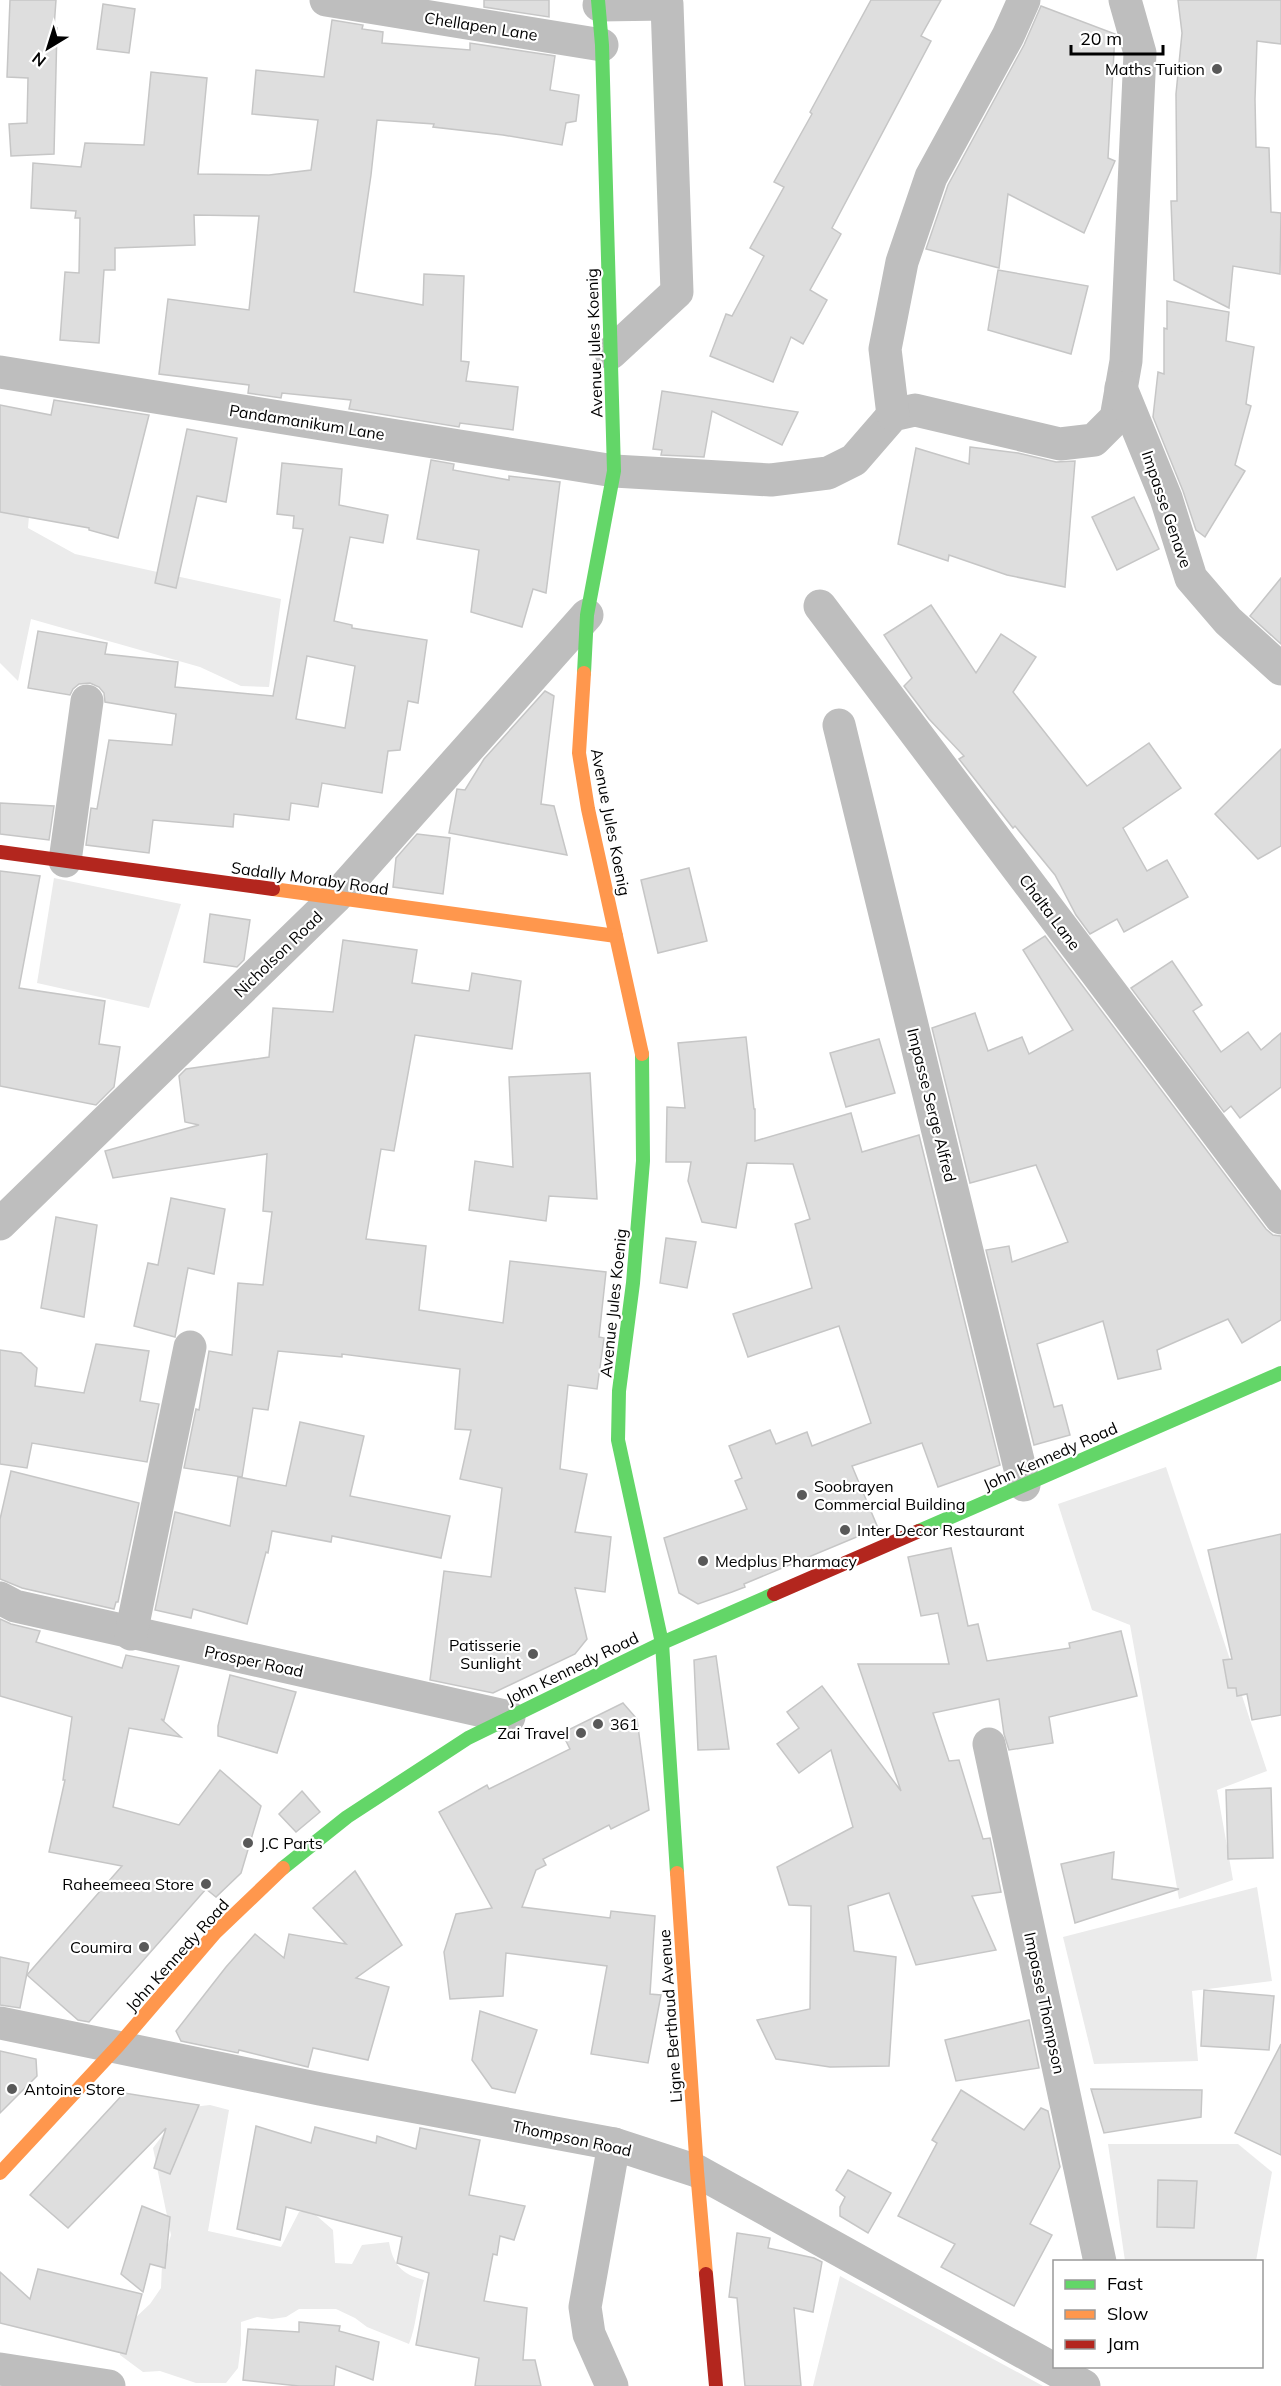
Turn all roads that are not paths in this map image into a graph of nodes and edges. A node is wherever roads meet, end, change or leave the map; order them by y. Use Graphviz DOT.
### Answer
graph roads {
  1 [pos="326,0"];
  2 [pos="1024,0"];
  3 [pos="1125,0"];
  4 [pos="598,2"];
  5 [pos="602,45"];
  6 [pos="611,353"];
  7 [pos="0,372"];
  8 [pos="1118,403"];
  9 [pos="893,415"];
  10 [pos="614,471"];
  11 [pos="820,606"];
  12 [pos="587,615"];
  13 [pos="1281,669"];
  14 [pos="1281,688"];
  15 [pos="87,701"];
  16 [pos="839,725"];
  17 [pos="0,852"];
  18 [pos="64,861"];
  19 [pos="335,898"];
  20 [pos="616,936"];
  21 [pos="1281,1218"];
  22 [pos="0,1224"];
  23 [pos="190,1347"];
  24 [pos="1281,1373"];
  25 [pos="1024,1485"];
  26 [pos="0,1598"];
  27 [pos="131,1634"];
  28 [pos="662,1643"];
  29 [pos="509,1717"];
  30 [pos="989,1744"];
  31 [pos="0,2022"];
  32 [pos="118,2046"];
  33 [pos="614,2144"];
  34 [pos="697,2171"];
  35 [pos="0,2173"];
  36 [pos="1100,2260"];
  37 [pos="1053,2366"];
  38 [pos="0,2369"];
  39 [pos="44,2381"];
  40 [pos="109,2386"];
  41 [pos="612,2386"];
  42 [pos="716,2386"];
  1 -- 5 [label="street, Chellapen Lane"];
  2 -- 9 [label="street"];
  3 -- 8 [label="street"];
  4 -- 5 [label="street, Avenue Jules Koenig"];
  4 -- 6 [label="street"];
  5 -- 6 [label="street, Avenue Jules Koenig"];
  6 -- 10 [label="street, Avenue Jules Koenig"];
  7 -- 10 [label="street, Pandamanikum Lane"];
  8 -- 9 [label="street"];
  8 -- 13 [label="street, Impasse Genave"];
  8 -- 14 [label="street"];
  9 -- 10 [label="street, Pandamanikum Lane"];
  10 -- 12 [label="street, Avenue Jules Koenig"];
  11 -- 21 [label="street, Chalta Lane"];
  12 -- 19 [label="street, Nicholson Road"];
  12 -- 20 [label="street, Avenue Jules Koenig"];
  15 -- 18 [label="street"];
  16 -- 25 [label="street, Impasse Serge Alfred"];
  17 -- 18 [label="street, Sadally Moraby Road"];
  18 -- 19 [label="street, Sadally Moraby Road"];
  19 -- 20 [label="street, Sadally Moraby Road"];
  19 -- 22 [label="street, Nicholson Road"];
  20 -- 28 [label="street, Avenue Jules Koenig"];
  23 -- 27 [label="street"];
  24 -- 25 [label="street, John Kennedy Road"];
  25 -- 28 [label="street, John Kennedy Road"];
  26 -- 27 [label="street, Prosper Road"];
  27 -- 29 [label="street, Prosper Road"];
  28 -- 29 [label="street, John Kennedy Road"];
  28 -- 34 [label="street, Ligne Berthaud Avenue"];
  29 -- 32 [label="street, John Kennedy Road"];
  30 -- 36 [label="street, Impasse Thompson"];
  31 -- 32 [label="street, Thompson Road"];
  32 -- 33 [label="street, Thompson Road"];
  32 -- 35 [label="street, John Kennedy Road"];
  33 -- 34 [label="street, Thompson Road"];
  33 -- 41 [label="street"];
  34 -- 37 [label="street, Thompson Road"];
  34 -- 42 [label="street, Ligne Berthaud Avenue"];
  38 -- 39 [label="street"];
  39 -- 40 [label="street"];
}
